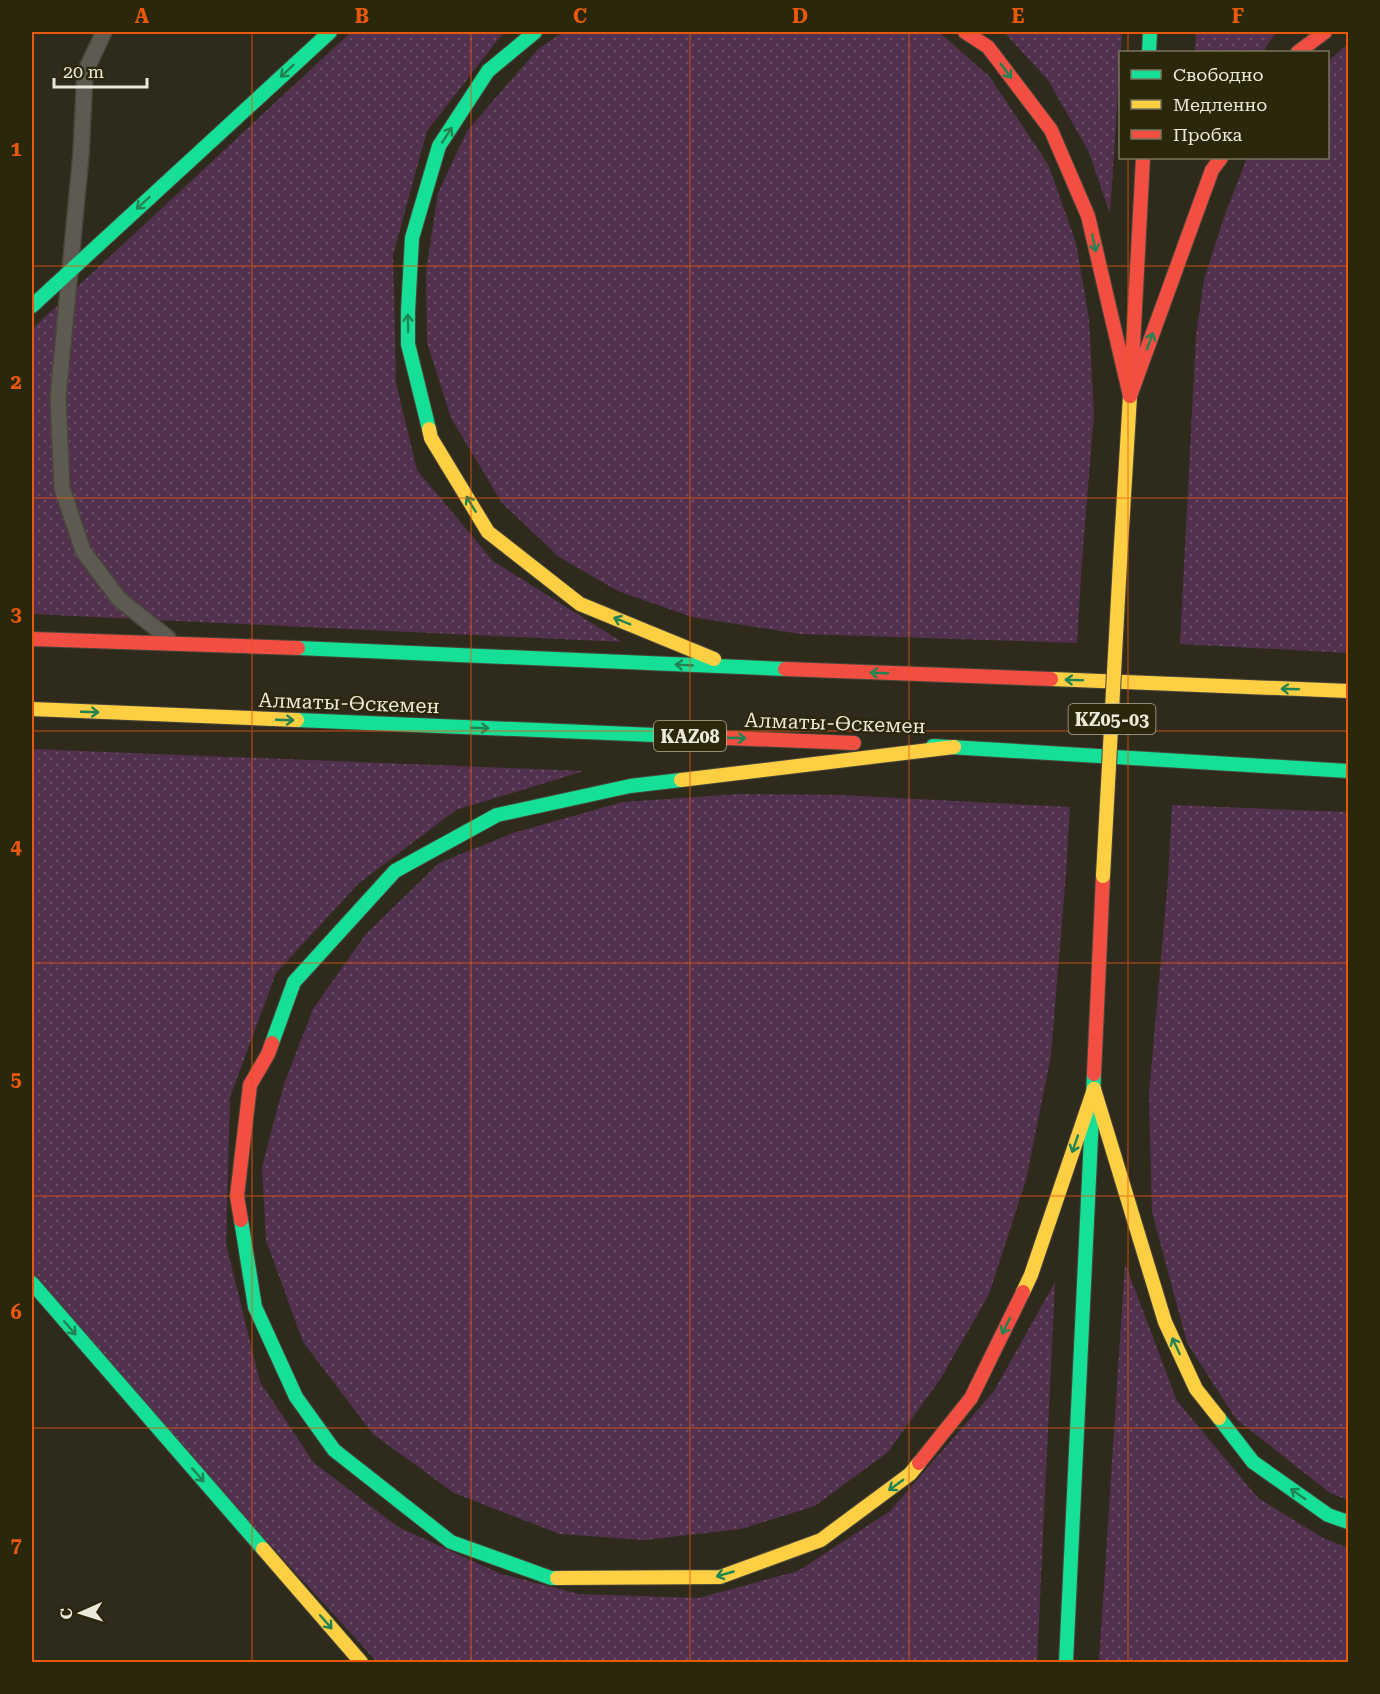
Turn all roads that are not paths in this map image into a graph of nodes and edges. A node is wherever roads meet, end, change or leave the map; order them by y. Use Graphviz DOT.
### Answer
graph roads {
  1 [pos="104,32"];
  2 [pos="330,32"];
  3 [pos="535,32"];
  4 [pos="965,32"];
  5 [pos="1150,32"];
  6 [pos="1325,32"];
  7 [pos="1149,51"];
  8 [pos="1299,51"];
  9 [pos="1143,159"];
  10 [pos="1220,159"];
  11 [pos="70,271"];
  12 [pos="32,306"];
  13 [pos="1130,396"];
  14 [pos="32,639"];
  15 [pos="175,643"];
  16 [pos="735,668"];
  17 [pos="1348,691"];
  18 [pos="32,709"];
  19 [pos="954,747"];
  20 [pos="1348,771"];
  21 [pos="1094,1089"];
  22 [pos="32,1283"];
  23 [pos="1348,1522"];
  24 [pos="361,1662"];
  25 [pos="1066,1662"];
  1 -- 11 [label="lane"];
  2 -- 11 [label="main road, one-way"];
  16 -- 3 [label="main road, one-way"];
  4 -- 13 [label="main road, one-way"];
  5 -- 7 [label="main road"];
  6 -- 8 [label="main road"];
  9 -- 13 [label="main road"];
  13 -- 10 [label="main road, one-way"];
  11 -- 12 [label="main road"];
  11 -- 15 [label="lane"];
  13 -- 21 [label="main road, KZ05-03, bridge"];
  14 -- 15 [label="main road"];
  16 -- 15 [label="main road, one-way"];
  17 -- 16 [label="main road, one-way"];
  18 -- 19 [label="main road, Алматы-Өскемен / KAZ08, one-way"];
  19 -- 20 [label="main road, Алматы-Өскемен / KAZ08"];
  21 -- 19 [label="main road, one-way"];
  23 -- 21 [label="main road, one-way"];
  21 -- 25 [label="main road"];
  22 -- 24 [label="main road, one-way"];
}
